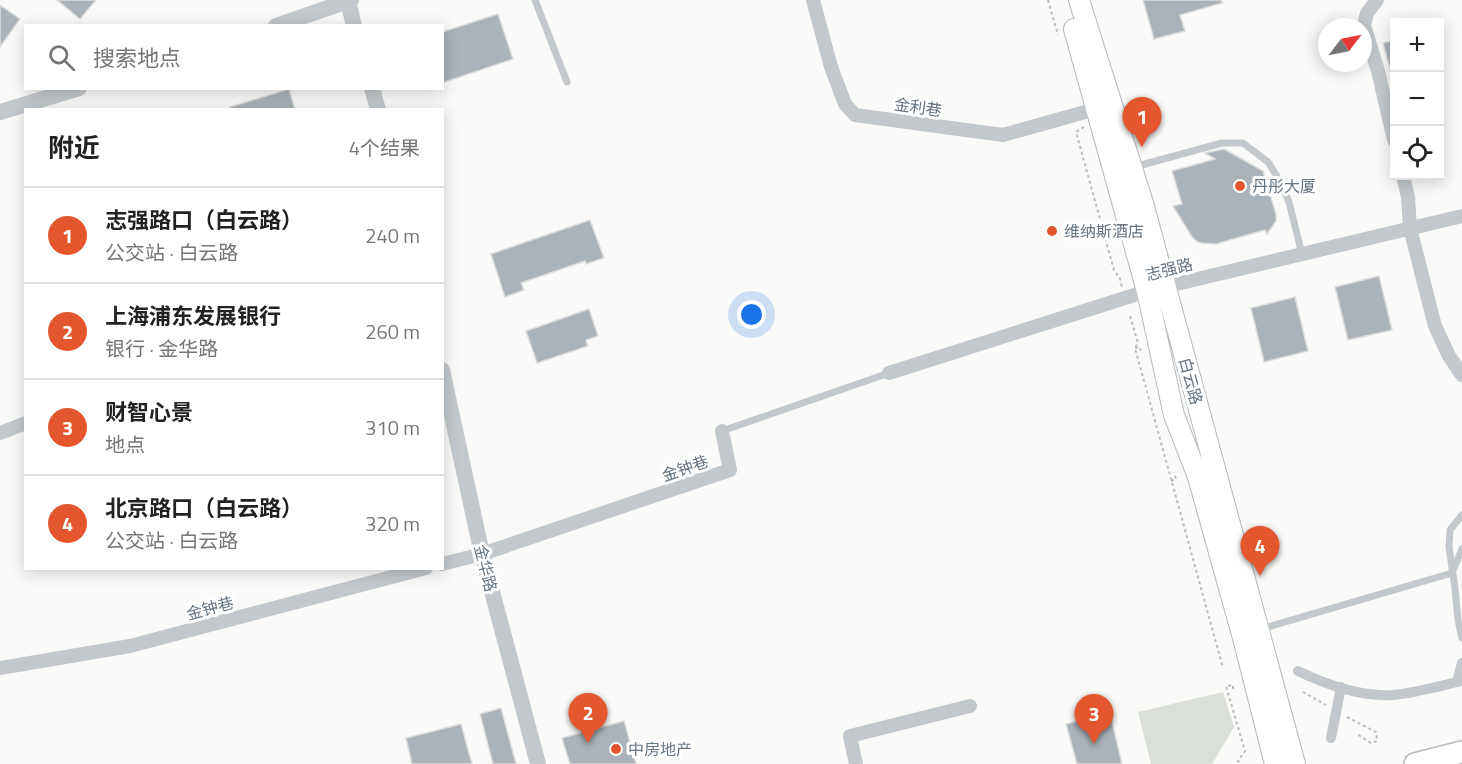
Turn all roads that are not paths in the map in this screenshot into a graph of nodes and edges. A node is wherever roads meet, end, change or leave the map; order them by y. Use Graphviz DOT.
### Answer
graph roads {
  1 [pos="348,0"];
  2 [pos="535,0"];
  3 [pos="813,0"];
  4 [pos="1066,0"];
  5 [pos="1079,0"];
  6 [pos="1377,0"];
  7 [pos="282,24"];
  8 [pos="354,24"];
  9 [pos="567,82"];
  10 [pos="72,90"];
  11 [pos="373,90"];
  12 [pos="377,108"];
  13 [pos="1096,109"];
  14 [pos="0,111"];
  15 [pos="1392,126"];
  16 [pos="1132,168"];
  17 [pos="1404,180"];
  18 [pos="1462,216"];
  19 [pos="1410,228"];
  20 [pos="1302,254"];
  21 [pos="1156,289"];
  22 [pos="889,373"];
  23 [pos="1462,375"];
  24 [pos="444,379"];
  25 [pos="24,424"];
  26 [pos="722,431"];
  27 [pos="0,433"];
  28 [pos="1462,515"];
  29 [pos="1462,549"];
  30 [pos="482,554"];
  31 [pos="444,564"];
  32 [pos="418,570"];
  33 [pos="1452,573"];
  34 [pos="1258,630"];
  35 [pos="1462,638"];
  36 [pos="1462,663"];
  37 [pos="0,668"];
  38 [pos="1298,671"];
  39 [pos="1459,681"];
  40 [pos="1341,687"];
  41 [pos="970,706"];
  42 [pos="1331,738"];
  43 [pos="1462,752"];
  44 [pos="538,764"];
  45 [pos="856,764"];
  46 [pos="1275,764"];
  47 [pos="1294,764"];
  48 [pos="1415,764"];
  1 -- 7 [label="street"];
  1 -- 8 [label="street"];
  2 -- 9 [label="lane"];
  3 -- 13 [label="street, 金利巷"];
  4 -- 13 [label="main road, 白云路"];
  5 -- 16 [label="main road, 白云路"];
  6 -- 15 [label="street"];
  10 -- 14 [label="street"];
  11 -- 12 [label="street"];
  13 -- 21 [label="main road, 白云路"];
  16 -- 20 [label="lane"];
  16 -- 21 [label="main road, 白云路"];
  17 -- 19 [label="street"];
  18 -- 19 [label="street, 志强路"];
  19 -- 20 [label="street, 志强路"];
  19 -- 23 [label="street"];
  20 -- 21 [label="street, 志强路"];
  21 -- 22 [label="street, 志强路"];
  21 -- 34 [label="main road, 白云路"];
  21 -- 46 [label="main road, 白云路"];
  22 -- 26 [label="lane"];
  24 -- 30 [label="street, 金华路"];
  25 -- 27 [label="street"];
  26 -- 30 [label="street, 金钟巷"];
  28 -- 33 [label="lane"];
  29 -- 33 [label="lane"];
  30 -- 31 [label="street, 金钟巷"];
  30 -- 44 [label="street, 金华路"];
  32 -- 37 [label="street, 金钟巷"];
  33 -- 34 [label="lane"];
  33 -- 35 [label="lane"];
  34 -- 47 [label="main road, 白云路"];
  36 -- 39 [label="street"];
  38 -- 40 [label="street"];
  39 -- 40 [label="street"];
  40 -- 42 [label="street"];
  41 -- 45 [label="street"];
  43 -- 48 [label="main road"];
}
